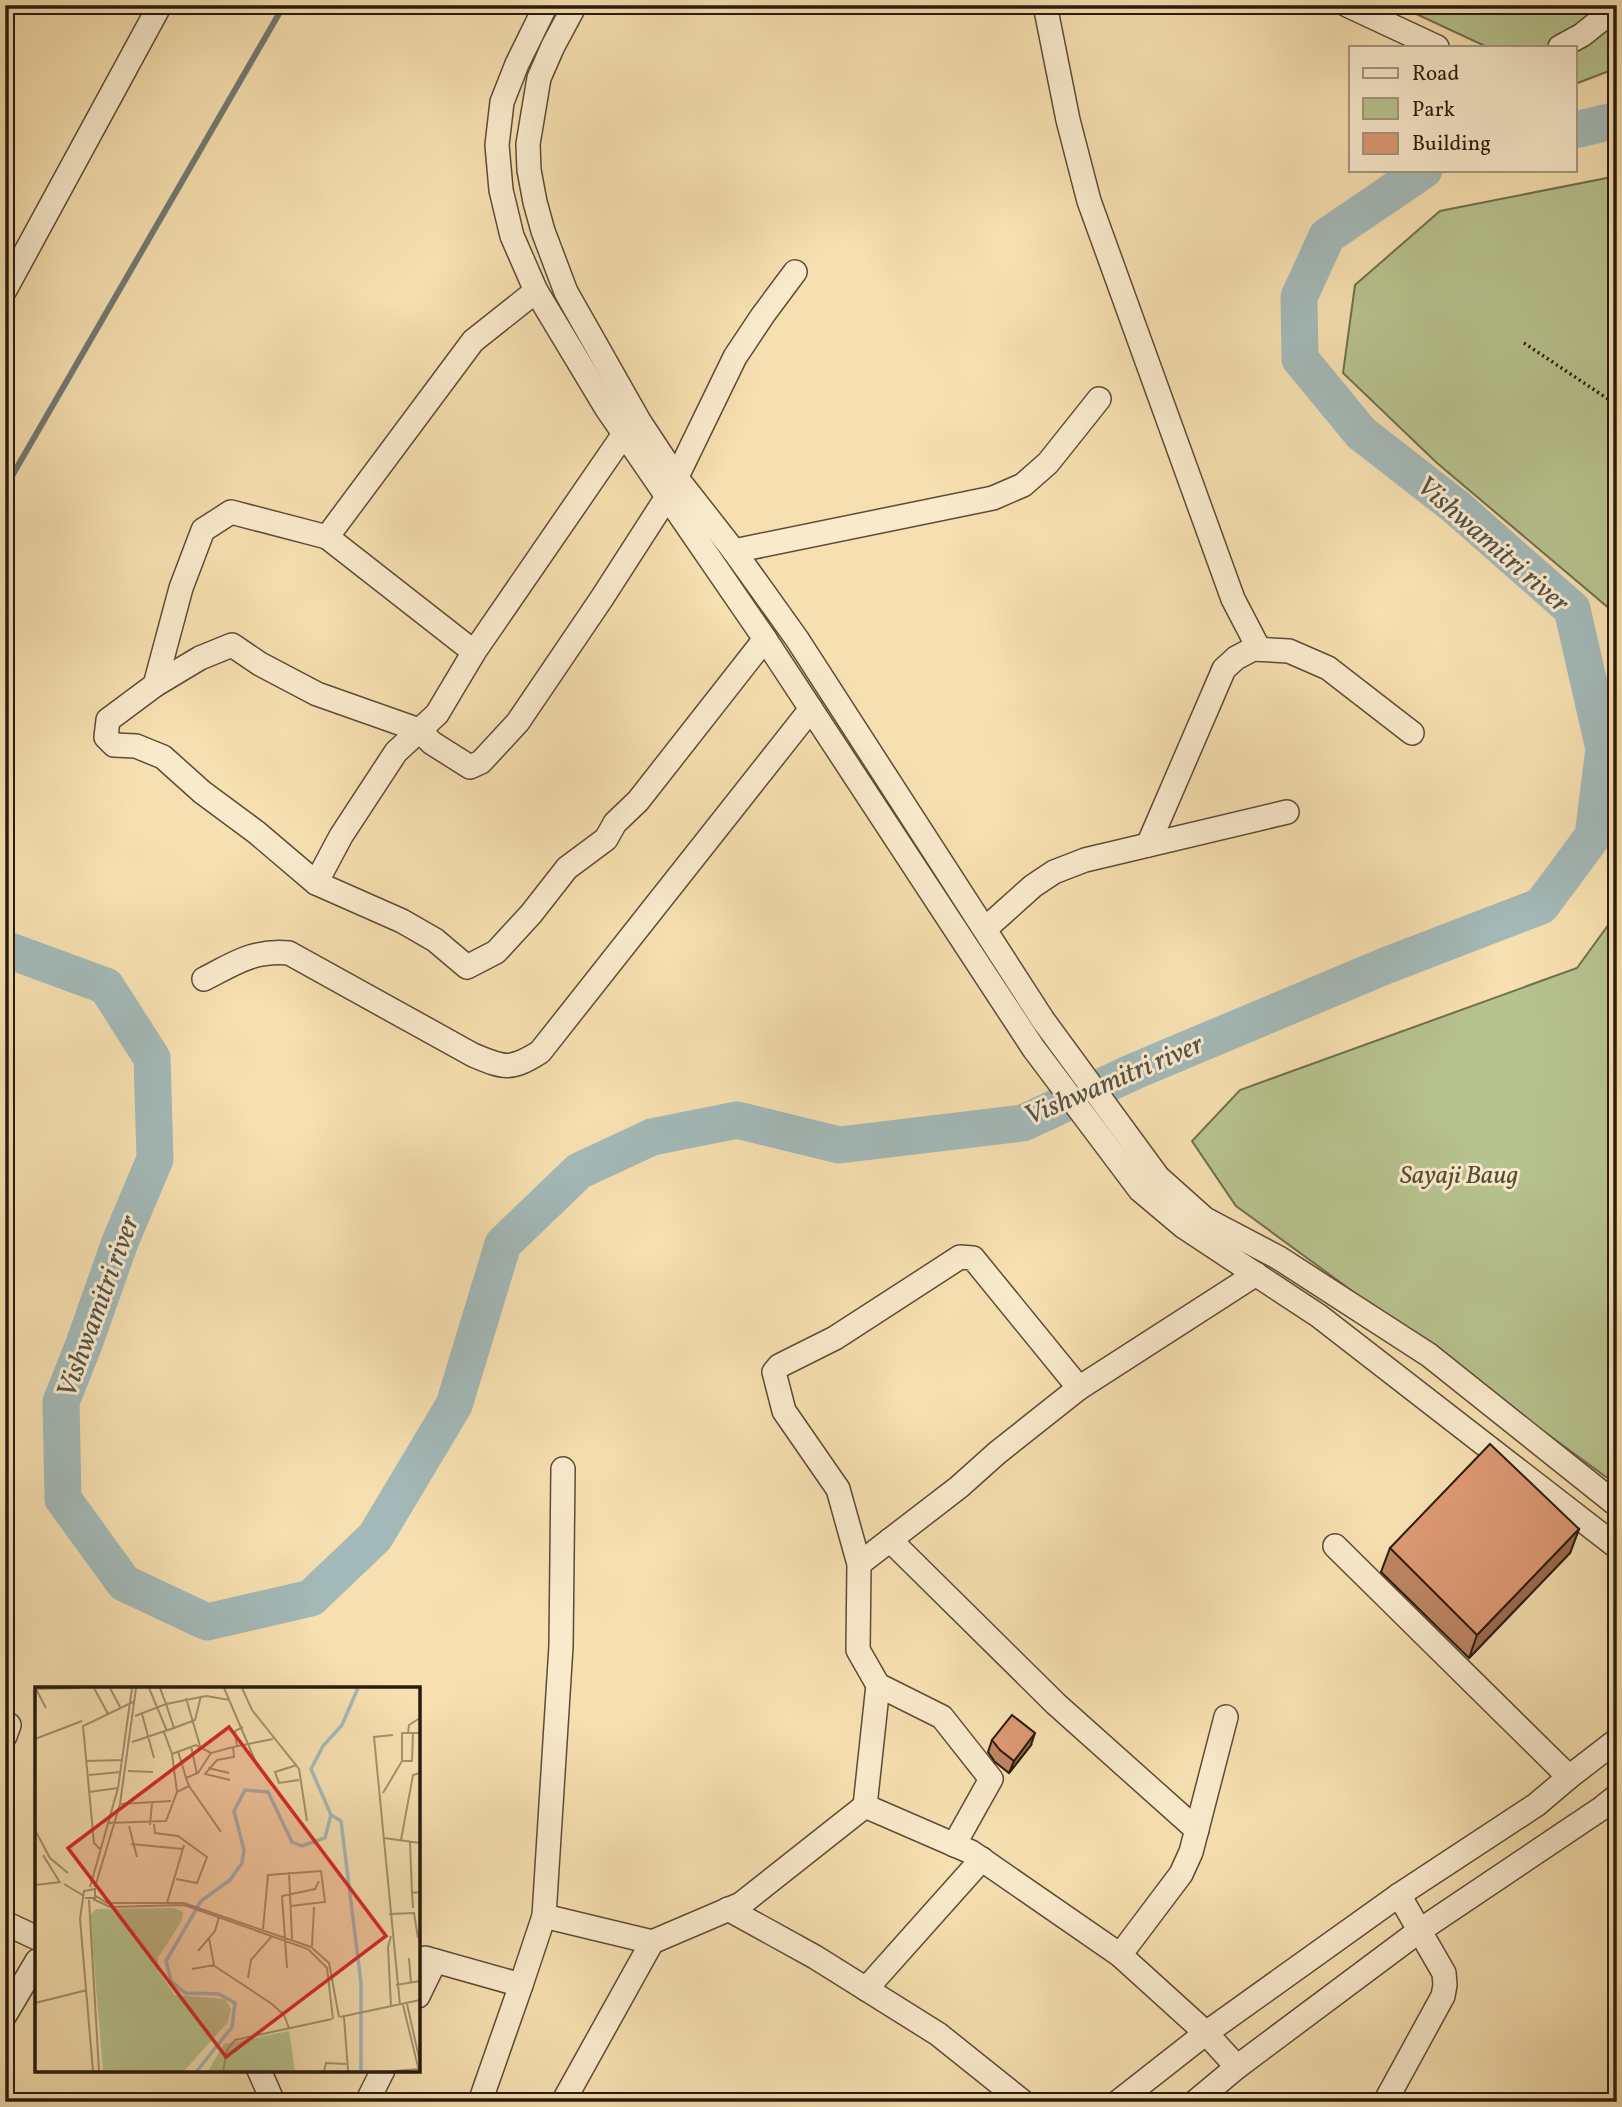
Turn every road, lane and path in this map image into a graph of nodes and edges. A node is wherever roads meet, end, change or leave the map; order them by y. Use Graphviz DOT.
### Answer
graph roads {
  1 [pos="160,5"];
  2 [pos="546,5"];
  3 [pos="575,5"];
  4 [pos="1045,5"];
  5 [pos="1347,5"];
  6 [pos="1617,7"];
  7 [pos="1435,46"];
  8 [pos="1562,46"];
  9 [pos="795,272"];
  10 [pos="5,290"];
  11 [pos="536,291"];
  12 [pos="1524,343"];
  13 [pos="1098,399"];
  14 [pos="1617,405"];
  15 [pos="624,434"];
  16 [pos="671,487"];
  17 [pos="327,537"];
  18 [pos="734,551"];
  19 [pos="765,639"];
  20 [pos="1259,649"];
  21 [pos="474,652"];
  22 [pos="155,685"];
  23 [pos="811,709"];
  24 [pos="419,730"];
  25 [pos="1412,733"];
  26 [pos="1287,812"];
  27 [pos="1148,845"];
  28 [pos="316,883"];
  29 [pos="985,929"];
  30 [pos="204,979"];
  31 [pos="1149,1184"];
  32 [pos="1256,1274"];
  33 [pos="1079,1388"];
  34 [pos="563,1469"];
  35 [pos="1617,1505"];
  36 [pos="890,1540"];
  37 [pos="1335,1546"];
  38 [pos="1617,1547"];
  39 [pos="859,1564"];
  40 [pos="878,1685"];
  41 [pos="1226,1717"];
  42 [pos="1617,1740"];
  43 [pos="1569,1777"];
  44 [pos="1612,1804"];
  45 [pos="865,1806"];
  46 [pos="1197,1830"];
  47 [pos="954,1845"];
  48 [pos="982,1859"];
  49 [pos="1399,1895"];
  50 [pos="728,1909"];
  51 [pos="544,1916"];
  52 [pos="5,1923"];
  53 [pos="1419,1931"];
  54 [pos="35,1937"];
  55 [pos="652,1942"];
  56 [pos="1120,1955"];
  57 [pos="424,1958"];
  58 [pos="35,1964"];
  59 [pos="420,1983"];
  60 [pos="521,1985"];
  61 [pos="866,1989"];
  62 [pos="5,2015"];
  63 [pos="1206,2033"];
  64 [pos="1237,2067"];
  65 [pos="260,2072"];
  66 [pos="382,2072"];
  67 [pos="273,2102"];
  68 [pos="367,2102"];
  69 [pos="480,2102"];
  70 [pos="563,2102"];
  71 [pos="1024,2102"];
  72 [pos="1118,2102"];
  73 [pos="1195,2102"];
  74 [pos="1385,2102"];
  1 -- 10 [label="street"];
  2 -- 11 [label="street"];
  3 -- 16 [label="street"];
  4 -- 20 [label="street"];
  5 -- 7 [label="street"];
  6 -- 8 [label="street"];
  9 -- 16 [label="street"];
  11 -- 15 [label="street"];
  11 -- 17 [label="street"];
  12 -- 14 [label="path"];
  13 -- 18 [label="street"];
  15 -- 16 [label="street"];
  15 -- 21 [label="street"];
  16 -- 18 [label="street"];
  16 -- 19 [label="street"];
  16 -- 24 [label="street"];
  17 -- 21 [label="street"];
  17 -- 22 [label="street"];
  18 -- 29 [label="street"];
  19 -- 23 [label="street"];
  19 -- 28 [label="street"];
  20 -- 25 [label="street"];
  20 -- 27 [label="street"];
  21 -- 24 [label="street"];
  22 -- 24 [label="street"];
  22 -- 28 [label="street"];
  23 -- 30 [label="street"];
  23 -- 31 [label="street"];
  24 -- 28 [label="street"];
  26 -- 27 [label="street"];
  27 -- 29 [label="street"];
  29 -- 31 [label="street"];
  31 -- 32 [label="street"];
  31 -- 35 [label="street"];
  32 -- 33 [label="street"];
  32 -- 38 [label="street"];
  33 -- 36 [label="street"];
  33 -- 39 [label="street"];
  34 -- 51 [label="street"];
  36 -- 39 [label="street"];
  36 -- 46 [label="street"];
  37 -- 43 [label="street"];
  39 -- 40 [label="street"];
  40 -- 45 [label="street"];
  40 -- 47 [label="street"];
  41 -- 46 [label="street"];
  42 -- 43 [label="street"];
  43 -- 49 [label="street"];
  44 -- 53 [label="street"];
  45 -- 47 [label="street"];
  45 -- 50 [label="street"];
  46 -- 56 [label="street"];
  47 -- 48 [label="street"];
  48 -- 56 [label="street"];
  48 -- 61 [label="street"];
  49 -- 53 [label="street"];
  49 -- 63 [label="street"];
  50 -- 55 [label="street"];
  50 -- 61 [label="street"];
  51 -- 55 [label="street"];
  51 -- 60 [label="street"];
  52 -- 54 [label="street"];
  53 -- 64 [label="street"];
  53 -- 74 [label="street"];
  55 -- 70 [label="street"];
  56 -- 63 [label="street"];
  57 -- 59 [label="street"];
  57 -- 60 [label="street"];
  58 -- 62 [label="street"];
  60 -- 69 [label="street"];
  61 -- 71 [label="street"];
  63 -- 64 [label="street"];
  63 -- 72 [label="street"];
  64 -- 73 [label="street"];
  65 -- 67 [label="street"];
  66 -- 68 [label="street"];
}
